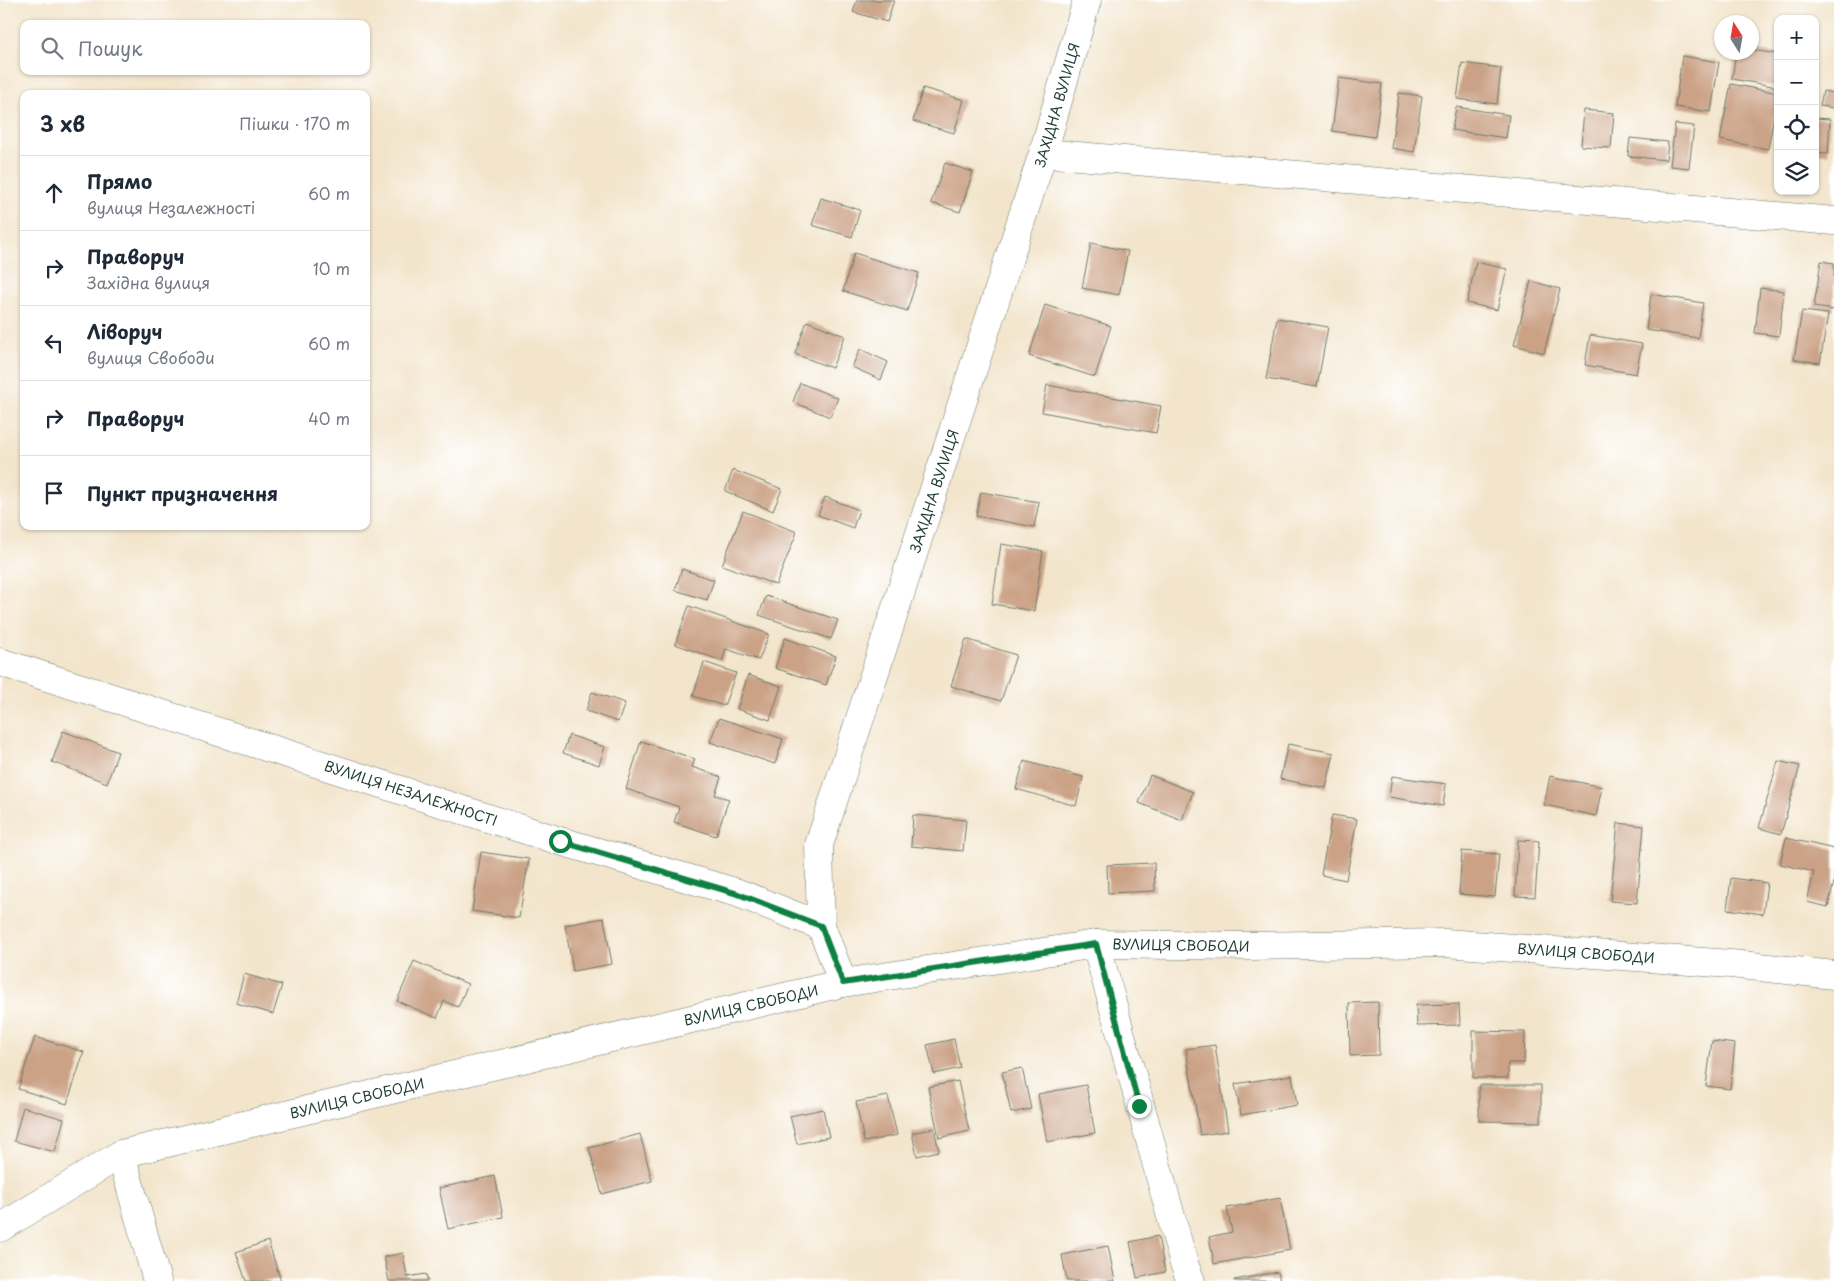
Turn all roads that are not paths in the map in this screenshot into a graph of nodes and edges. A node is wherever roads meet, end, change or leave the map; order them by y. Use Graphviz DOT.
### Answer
graph roads {
  1 [pos="1087,0"];
  2 [pos="1044,153"];
  3 [pos="1834,221"];
  4 [pos="0,662"];
  5 [pos="821,926"];
  6 [pos="1096,944"];
  7 [pos="1834,975"];
  8 [pos="843,983"];
  9 [pos="121,1154"];
  10 [pos="0,1228"];
  11 [pos="157,1281"];
  12 [pos="1191,1281"];
  1 -- 2 [label="street, ЗАХІДНА ВУЛИЦЯ"];
  2 -- 3 [label="street"];
  2 -- 5 [label="street, ЗАХІДНА ВУЛИЦЯ"];
  4 -- 5 [label="street, ВУЛИЦЯ НЕЗАЛЕЖНОСТІ"];
  5 -- 8 [label="street, ЗАХІДНА ВУЛИЦЯ"];
  6 -- 7 [label="street, ВУЛИЦЯ СВОБОДИ"];
  6 -- 8 [label="street, ВУЛИЦЯ СВОБОДИ"];
  6 -- 12 [label="street"];
  8 -- 9 [label="street, ВУЛИЦЯ СВОБОДИ"];
  9 -- 10 [label="street, ВУЛИЦЯ СВОБОДИ"];
  9 -- 11 [label="street"];
}
